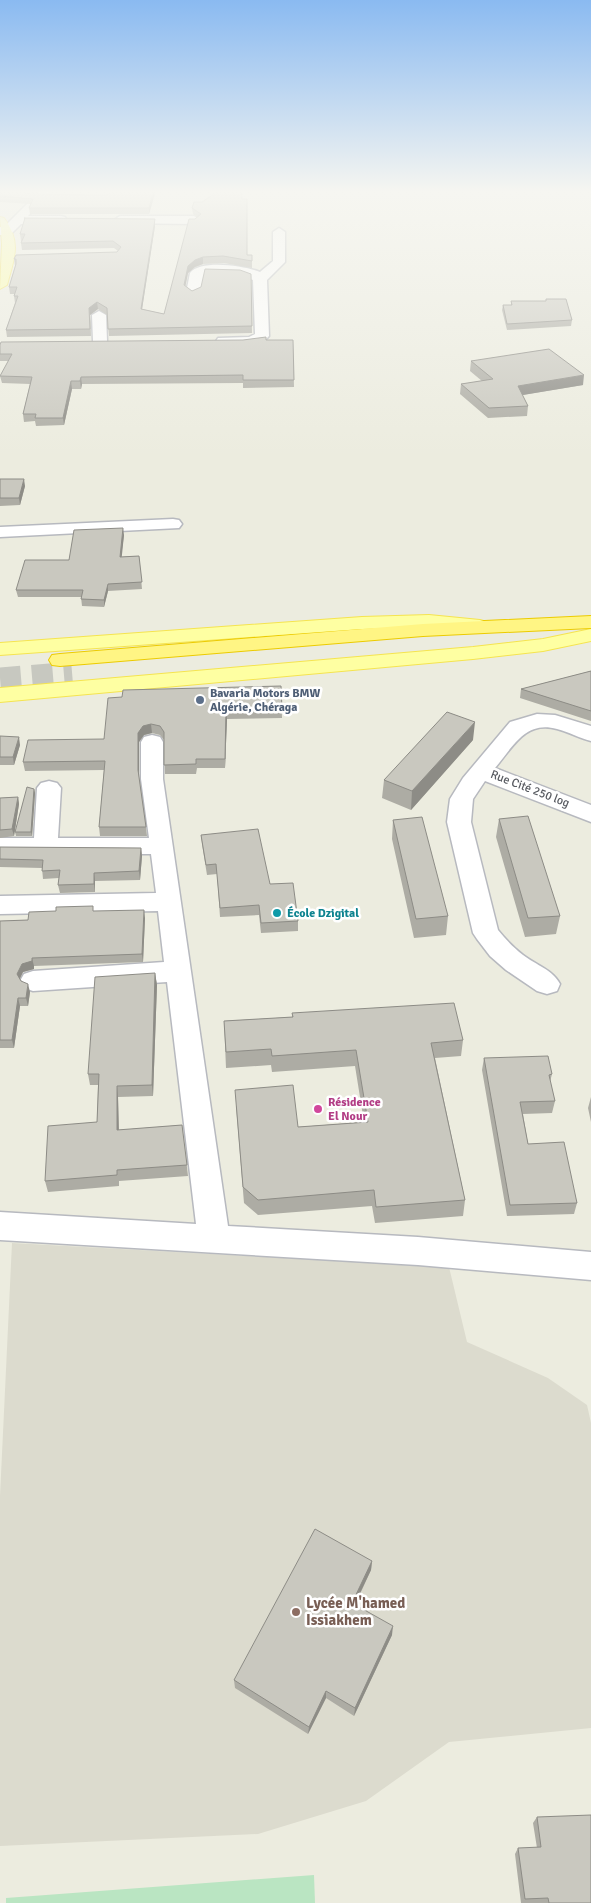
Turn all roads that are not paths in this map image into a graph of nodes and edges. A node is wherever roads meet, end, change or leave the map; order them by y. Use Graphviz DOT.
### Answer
graph roads {
  1 [pos="195,279"];
  2 [pos="260,279"];
  3 [pos="193,293"];
  4 [pos="99,315"];
  5 [pos="100,342"];
  6 [pos="207,342"];
  7 [pos="173,524"];
  8 [pos="0,532"];
  9 [pos="591,622"];
  10 [pos="480,626"];
  11 [pos="591,634"];
  12 [pos="0,649"];
  13 [pos="11,694"];
  14 [pos="0,699"];
  15 [pos="591,734"];
  16 [pos="152,742"];
  17 [pos="481,771"];
  18 [pos="49,788"];
  19 [pos="591,814"];
  20 [pos="0,846"];
  21 [pos="45,846"];
  22 [pos="163,852"];
  23 [pos="169,902"];
  24 [pos="0,905"];
  25 [pos="178,971"];
  26 [pos="33,980"];
  27 [pos="547,984"];
  28 [pos="0,1226"];
  29 [pos="214,1239"];
  30 [pos="591,1266"];
  1 -- 3 [label="street"];
  2 -- 6 [label="street"];
  4 -- 5 [label="street"];
  7 -- 8 [label="street"];
  9 -- 10 [label="highway"];
  10 -- 11 [label="highway"];
  10 -- 12 [label="main road"];
  11 -- 13 [label="main road"];
  13 -- 14 [label="main road"];
  15 -- 17 [label="street, Rue Cité 250 log"];
  16 -- 22 [label="street"];
  17 -- 19 [label="street, Rue Cité 250 log"];
  17 -- 27 [label="street"];
  18 -- 21 [label="street"];
  20 -- 21 [label="street"];
  21 -- 22 [label="street"];
  22 -- 23 [label="street"];
  23 -- 24 [label="street"];
  23 -- 25 [label="street"];
  25 -- 26 [label="street"];
  25 -- 29 [label="street"];
  28 -- 29 [label="street"];
  29 -- 30 [label="street"];
}
